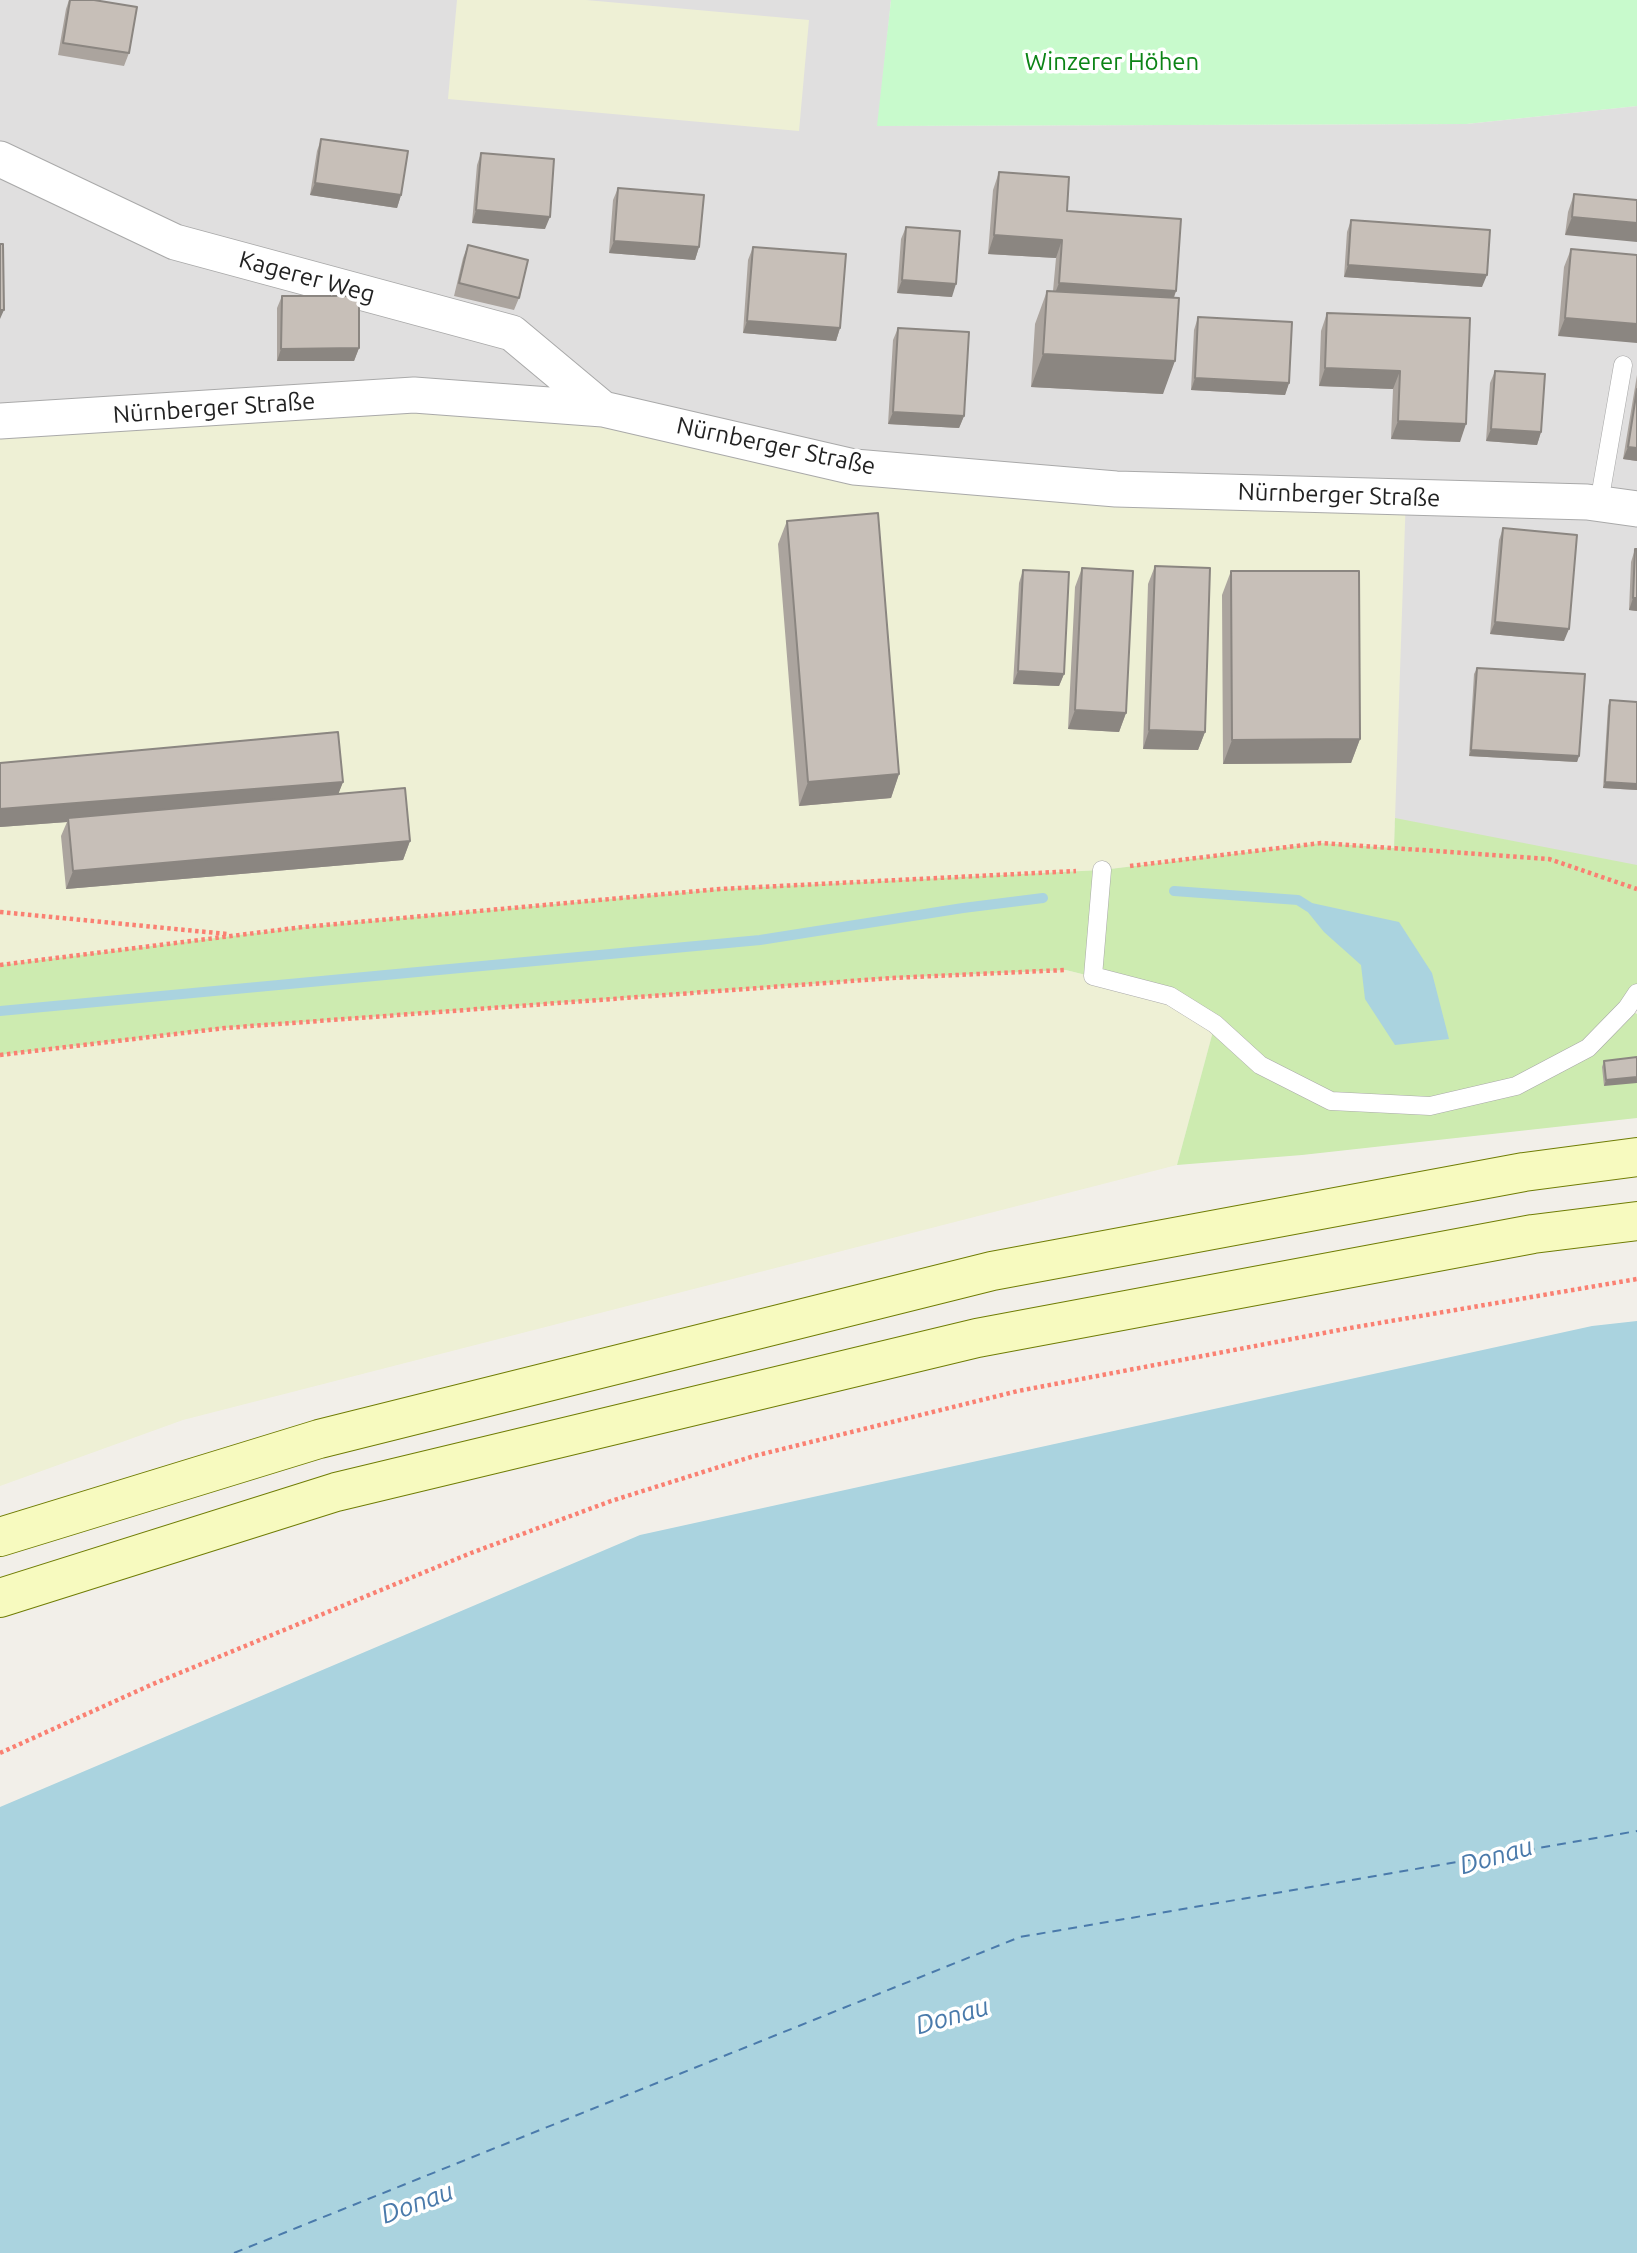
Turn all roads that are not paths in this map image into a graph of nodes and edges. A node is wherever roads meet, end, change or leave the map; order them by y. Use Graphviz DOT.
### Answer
graph roads {
  1 [pos="0,159"];
  2 [pos="1623,365"];
  3 [pos="603,409"];
  4 [pos="0,421"];
  5 [pos="1599,503"];
  6 [pos="1637,509"];
  7 [pos="1102,870"];
  8 [pos="1637,993"];
  9 [pos="1637,1157"];
  10 [pos="1637,1221"];
  11 [pos="0,1536"];
  12 [pos="0,1598"];
  1 -- 3 [label="street, Kagerer Weg"];
  2 -- 5 [label="lane"];
  3 -- 4 [label="street, Nürnberger Straße"];
  3 -- 5 [label="street, Nürnberger Straße"];
  5 -- 6 [label="street, Nürnberger Straße"];
  7 -- 8 [label="lane"];
  9 -- 11 [label="main road"];
  10 -- 12 [label="main road"];
}
